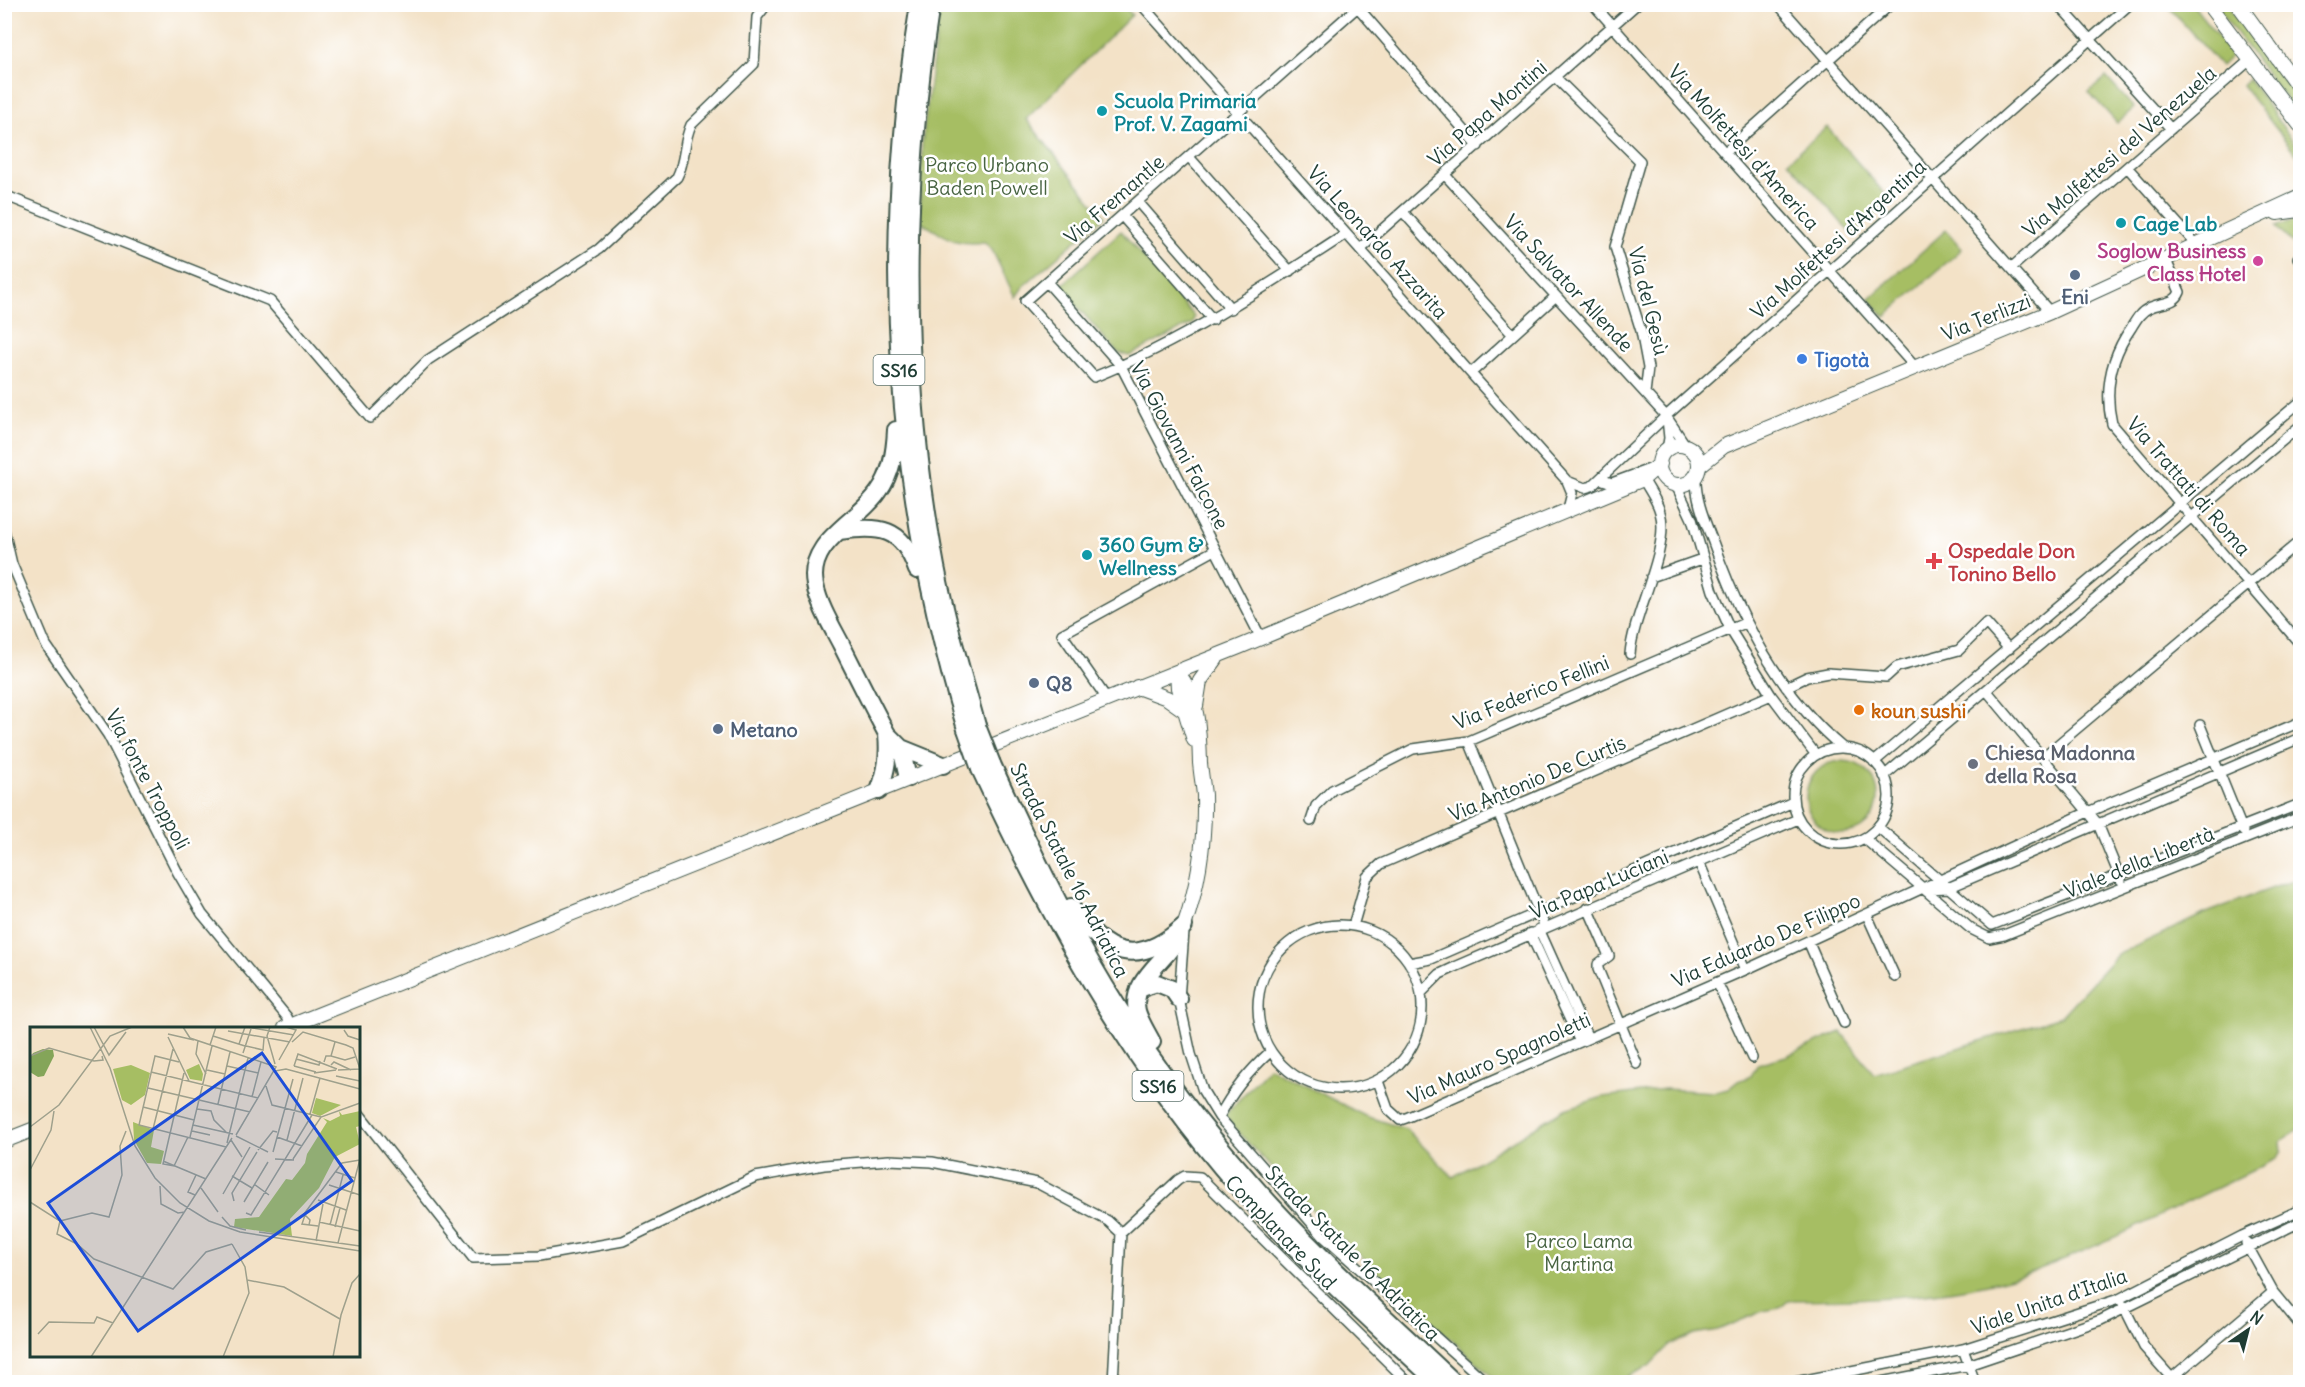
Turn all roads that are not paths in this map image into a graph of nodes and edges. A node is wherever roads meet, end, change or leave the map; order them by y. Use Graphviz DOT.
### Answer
graph roads {
  1 [pos="767,4"];
  2 [pos="919,4"];
  3 [pos="931,4"];
  4 [pos="1141,4"];
  5 [pos="1593,4"];
  6 [pos="1637,4"];
  7 [pos="1778,4"];
  8 [pos="1891,4"];
  9 [pos="2058,4"];
  10 [pos="2130,4"];
  11 [pos="2208,4"];
  12 [pos="2238,4"];
  13 [pos="1358,6"];
  14 [pos="1613,26"];
  15 [pos="2090,40"];
  16 [pos="1828,60"];
  17 [pos="2250,60"];
  18 [pos="1555,77"];
  19 [pos="2301,89"];
  20 [pos="1238,113"];
  21 [pos="2301,124"];
  22 [pos="2170,129"];
  23 [pos="1478,146"];
  24 [pos="1725,152"];
  25 [pos="1189,157"];
  26 [pos="2127,167"];
  27 [pos="1444,175"];
  28 [pos="1933,179"];
  29 [pos="2301,187"];
  30 [pos="4,195"];
  31 [pos="1138,202"];
  32 [pos="2298,202"];
  33 [pos="1403,212"];
  34 [pos="1122,216"];
  35 [pos="2260,216"];
  36 [pos="1346,234"];
  37 [pos="2196,244"];
  38 [pos="1360,249"];
  39 [pos="2165,258"];
  40 [pos="2011,268"];
  41 [pos="1830,270"];
  42 [pos="1290,271"];
  43 [pos="1047,282"];
  44 [pos="1556,296"];
  45 [pos="1231,309"];
  46 [pos="2050,312"];
  47 [pos="1213,320"];
  48 [pos="1513,335"];
  49 [pos="898,360"];
  50 [pos="1121,366"];
  51 [pos="1916,367"];
  52 [pos="1471,373"];
  53 [pos="1645,393"];
  54 [pos="2301,402"];
  55 [pos="1666,416"];
  56 [pos="2282,417"];
  57 [pos="2297,429"];
  58 [pos="1724,446"];
  59 [pos="1688,447"];
  60 [pos="1667,450"];
  61 [pos="4,461"];
  62 [pos="1658,466"];
  63 [pos="1697,471"];
  64 [pos="1600,479"];
  65 [pos="1643,479"];
  66 [pos="4,480"];
  67 [pos="1567,481"];
  68 [pos="1671,482"];
  69 [pos="2180,503"];
  70 [pos="1568,509"];
  71 [pos="2192,518"];
  72 [pos="4,530"];
  73 [pos="838,532"];
  74 [pos="2301,541"];
  75 [pos="1215,550"];
  76 [pos="1702,559"];
  77 [pos="1651,577"];
  78 [pos="2250,585"];
  79 [pos="2079,591"];
  80 [pos="2090,603"];
  81 [pos="1745,623"];
  82 [pos="1730,629"];
  83 [pos="1261,638"];
  84 [pos="2018,642"];
  85 [pos="2301,644"];
  86 [pos="943,648"];
  87 [pos="2009,649"];
  88 [pos="1630,654"];
  89 [pos="1220,655"];
  90 [pos="2029,655"];
  91 [pos="1177,672"];
  92 [pos="1137,687"];
  93 [pos="1786,687"];
  94 [pos="1987,691"];
  95 [pos="1771,695"];
  96 [pos="1107,699"];
  97 [pos="1190,710"];
  98 [pos="2301,722"];
  99 [pos="2200,725"];
  100 [pos="971,728"];
  101 [pos="2301,738"];
  102 [pos="1469,741"];
  103 [pos="1843,748"];
  104 [pos="895,751"];
  105 [pos="1816,755"];
  106 [pos="2043,757"];
  107 [pos="2214,759"];
  108 [pos="1874,762"];
  109 [pos="943,765"];
  110 [pos="986,767"];
  111 [pos="2219,772"];
  112 [pos="1884,776"];
  113 [pos="908,778"];
  114 [pos="879,791"];
  115 [pos="1793,802"];
  116 [pos="2301,804"];
  117 [pos="2088,812"];
  118 [pos="1499,815"];
  119 [pos="2301,817"];
  120 [pos="1798,819"];
  121 [pos="1311,821"];
  122 [pos="2098,824"];
  123 [pos="1878,827"];
  124 [pos="2241,827"];
  125 [pos="1864,839"];
  126 [pos="2246,839"];
  127 [pos="1032,851"];
  128 [pos="1671,855"];
  129 [pos="1699,862"];
  130 [pos="1677,871"];
  131 [pos="2119,876"];
  132 [pos="1940,880"];
  133 [pos="1948,888"];
  134 [pos="2124,888"];
  135 [pos="1924,889"];
  136 [pos="1588,909"];
  137 [pos="1539,912"];
  138 [pos="1867,915"];
  139 [pos="1992,925"];
  140 [pos="1184,926"];
  141 [pos="1353,926"];
  142 [pos="1538,930"];
  143 [pos="1989,938"];
  144 [pos="1808,941"];
  145 [pos="1409,963"];
  146 [pos="1745,970"];
  147 [pos="1895,977"];
  148 [pos="1717,982"];
  149 [pos="1139,989"];
  150 [pos="1421,993"];
  151 [pos="1179,999"];
  152 [pos="1844,1023"];
  153 [pos="1621,1024"];
  154 [pos="289,1027"];
  155 [pos="291,1027"];
  156 [pos="1584,1040"];
  157 [pos="1270,1052"];
  158 [pos="1752,1058"];
  159 [pos="1637,1064"];
  160 [pos="1378,1081"];
  161 [pos="1172,1084"];
  162 [pos="360,1115"];
  163 [pos="1219,1117"];
  164 [pos="30,1131"];
  165 [pos="4,1141"];
  166 [pos="2301,1210"];
  167 [pos="2301,1222"];
  168 [pos="1121,1233"];
  169 [pos="2242,1236"];
  170 [pos="2249,1248"];
  171 [pos="2273,1292"];
  172 [pos="2120,1299"];
  173 [pos="2126,1310"];
  174 [pos="2301,1325"];
  175 [pos="1963,1349"];
  176 [pos="1968,1365"];
  177 [pos="2171,1381"];
  178 [pos="1113,1383"];
  179 [pos="1408,1383"];
  180 [pos="1437,1383"];
  181 [pos="1454,1383"];
  182 [pos="1486,1383"];
  183 [pos="1795,1383"];
  184 [pos="1881,1383"];
  185 [pos="1976,1383"];
  1 -- 30 [label="street"];
  2 -- 49 [label="highway, Strada Statale 16 Adriatica / SS16"];
  3 -- 100 [label="highway, Strada Statale 16 Adriatica / SS16"];
  4 -- 20 [label="street, Via Leonardo Azzarita"];
  5 -- 14 [label="street, Via Molfettesi d'America"];
  6 -- 14 [label="street, Via Papa Montini"];
  7 -- 16 [label="street"];
  8 -- 16 [label="street"];
  9 -- 15 [label="street"];
  10 -- 15 [label="street, Via Molfettesi d'Argentina"];
  11 -- 17 [label="main road"];
  12 -- 19 [label="main road"];
  13 -- 20 [label="street, Via Fremantle"];
  13 -- 23 [label="street"];
  14 -- 18 [label="street, Via Papa Montini"];
  14 -- 24 [label="street, Via Molfettesi d'America"];
  15 -- 22 [label="street"];
  15 -- 28 [label="street, Via Molfettesi d'Argentina"];
  16 -- 24 [label="street"];
  16 -- 28 [label="street"];
  17 -- 21 [label="main road"];
  17 -- 22 [label="street, Via Molfettesi del Venezuela"];
  18 -- 23 [label="street, Via Papa Montini"];
  18 -- 53 [label="street, Via del Gesù"];
  20 -- 25 [label="street, Via Fremantle"];
  20 -- 36 [label="street, Via Leonardo Azzarita"];
  22 -- 26 [label="street, Via Molfettesi del Venezuela"];
  23 -- 27 [label="street, Via Papa Montini"];
  24 -- 41 [label="street, Via Molfettesi d'America"];
  25 -- 31 [label="street, Via Fremantle"];
  25 -- 42 [label="street"];
  26 -- 37 [label="street"];
  26 -- 40 [label="street, Via Molfettesi del Venezuela"];
  27 -- 33 [label="street, Via Papa Montini"];
  27 -- 44 [label="street, Via Salvator Allende"];
  28 -- 40 [label="street"];
  28 -- 41 [label="street, Via Molfettesi d'Argentina"];
  29 -- 35 [label="main road, Via Terlizzi"];
  31 -- 34 [label="street, Via Fremantle"];
  31 -- 45 [label="street"];
  32 -- 35 [label="main road, Via Terlizzi"];
  33 -- 38 [label="street, Via Papa Montini"];
  33 -- 48 [label="street"];
  34 -- 43 [label="street, Via Fremantle"];
  34 -- 47 [label="street"];
  35 -- 37 [label="main road, Via Terlizzi"];
  36 -- 38 [label="street, Via Leonardo Azzarita"];
  36 -- 42 [label="street"];
  37 -- 39 [label="main road, Via Terlizzi"];
  38 -- 52 [label="street, Via Leonardo Azzarita"];
  39 -- 46 [label="main road, Via Terlizzi"];
  39 -- 69 [label="street, Via Trattati di Roma"];
  40 -- 46 [label="street"];
  41 -- 51 [label="street, Via Molfettesi d'America"];
  41 -- 55 [label="street, Via Molfettesi d'Argentina"];
  42 -- 45 [label="street"];
  43 -- 50 [label="street, Via Giovanni Falcone"];
  43 -- 50 [label="street, Via Fremantle"];
  44 -- 48 [label="street"];
  44 -- 53 [label="street, Via Salvator Allende"];
  45 -- 47 [label="street"];
  46 -- 51 [label="main road, Via Terlizzi"];
  47 -- 50 [label="street"];
  48 -- 52 [label="street"];
  49 -- 73 [label="highway"];
  49 -- 86 [label="highway, Strada Statale 16 Adriatica / SS16"];
  50 -- 75 [label="street, Via Giovanni Falcone"];
  51 -- 58 [label="main road, Via Terlizzi"];
  52 -- 67 [label="street, Via Leonardo Azzarita"];
  53 -- 55 [label="street, Via Salvator Allende"];
  54 -- 56 [label="street"];
  55 -- 59 [label="street, Via Salvator Allende"];
  55 -- 60 [label="street"];
  55 -- 64 [label="street, Via Molfettesi d'Argentina"];
  56 -- 57 [label="street"];
  56 -- 69 [label="street"];
  57 -- 71 [label="street"];
  58 -- 59 [label="main road, Via Terlizzi"];
  58 -- 63 [label="main road, Via Terlizzi"];
  59 -- 60 [label="main road"];
  59 -- 63 [label="main road"];
  60 -- 62 [label="main road"];
  61 -- 66 [label="street"];
  62 -- 64 [label="street"];
  62 -- 65 [label="main road"];
  62 -- 68 [label="main road"];
  63 -- 68 [label="main road"];
  63 -- 81 [label="street"];
  64 -- 67 [label="street"];
  65 -- 68 [label="main road"];
  65 -- 70 [label="main road"];
  65 -- 77 [label="street"];
  67 -- 70 [label="street"];
  68 -- 76 [label="street"];
  69 -- 71 [label="street, Via Trattati di Roma"];
  69 -- 79 [label="street"];
  70 -- 83 [label="main road"];
  71 -- 78 [label="street, Via Trattati di Roma"];
  71 -- 80 [label="street"];
  72 -- 154 [label="street, Via fonte Troppoli"];
  73 -- 86 [label="highway"];
  73 -- 104 [label="highway"];
  74 -- 78 [label="street"];
  75 -- 83 [label="street, Via Giovanni Falcone"];
  75 -- 96 [label="street"];
  76 -- 77 [label="street"];
  76 -- 82 [label="street"];
  77 -- 88 [label="street"];
  78 -- 85 [label="street, Via Trattati di Roma"];
  78 -- 106 [label="street"];
  79 -- 80 [label="street"];
  79 -- 84 [label="street"];
  80 -- 90 [label="street"];
  81 -- 82 [label="street, Via Federico Fellini"];
  81 -- 93 [label="street"];
  82 -- 95 [label="street"];
  82 -- 102 [label="street, Via Federico Fellini"];
  83 -- 89 [label="main road"];
  84 -- 87 [label="street"];
  84 -- 90 [label="street"];
  86 -- 100 [label="highway, Strada Statale 16 Adriatica / SS16"];
  87 -- 93 [label="street"];
  87 -- 108 [label="street"];
  89 -- 91 [label="main road"];
  89 -- 97 [label="main road"];
  90 -- 94 [label="street"];
  91 -- 92 [label="main road"];
  91 -- 97 [label="main road"];
  92 -- 96 [label="main road"];
  92 -- 97 [label="main road"];
  93 -- 103 [label="street"];
  94 -- 106 [label="street"];
  94 -- 112 [label="street"];
  95 -- 105 [label="street"];
  95 -- 118 [label="street, Via Antonio De Curtis"];
  96 -- 109 [label="main road"];
  97 -- 140 [label="main road"];
  98 -- 107 [label="street, Via Eduardo De Filippo"];
  99 -- 107 [label="street"];
  100 -- 110 [label="highway, Strada Statale 16 Adriatica / SS16, bridge"];
  101 -- 111 [label="street"];
  102 -- 118 [label="street"];
  102 -- 121 [label="street, Via Federico Fellini"];
  103 -- 105 [label="street"];
  103 -- 108 [label="street"];
  104 -- 109 [label="highway"];
  104 -- 113 [label="highway"];
  104 -- 114 [label="highway"];
  105 -- 115 [label="street"];
  106 -- 117 [label="street"];
  107 -- 111 [label="street"];
  107 -- 117 [label="street, Via Eduardo De Filippo"];
  108 -- 112 [label="street"];
  109 -- 113 [label="main road"];
  110 -- 127 [label="highway, Strada Statale 16 Adriatica / SS16"];
  110 -- 180 [label="highway, Strada Statale 16 Adriatica / SS16"];
  111 -- 122 [label="street"];
  111 -- 124 [label="street"];
  112 -- 123 [label="street"];
  113 -- 114 [label="main road"];
  114 -- 155 [label="main road"];
  115 -- 120 [label="street"];
  115 -- 128 [label="street, Via Papa Luciani"];
  116 -- 124 [label="street, Viale della Libertà"];
  117 -- 122 [label="street"];
  117 -- 132 [label="street, Via Eduardo De Filippo"];
  118 -- 137 [label="street"];
  118 -- 141 [label="street, Via Antonio De Curtis"];
  119 -- 126 [label="street, Viale della Libertà"];
  120 -- 125 [label="street"];
  120 -- 129 [label="street, Via Papa Luciani"];
  122 -- 131 [label="street"];
  122 -- 133 [label="street"];
  123 -- 125 [label="street"];
  123 -- 132 [label="street"];
  124 -- 126 [label="street"];
  124 -- 131 [label="street, Viale della Libertà"];
  125 -- 135 [label="street"];
  126 -- 134 [label="street, Viale della Libertà"];
  127 -- 140 [label="highway"];
  127 -- 161 [label="highway, Strada Statale 16 Adriatica / SS16"];
  128 -- 130 [label="street"];
  128 -- 137 [label="street, Via Papa Luciani"];
  129 -- 130 [label="street, Via Papa Luciani"];
  129 -- 146 [label="street"];
  130 -- 136 [label="street, Via Papa Luciani"];
  131 -- 134 [label="street"];
  131 -- 139 [label="street, Viale della Libertà"];
  132 -- 133 [label="street"];
  132 -- 135 [label="street, Via Eduardo De Filippo"];
  133 -- 135 [label="street"];
  133 -- 139 [label="street"];
  134 -- 143 [label="street, Viale della Libertà"];
  135 -- 138 [label="street, Via Eduardo De Filippo"];
  135 -- 143 [label="street"];
  136 -- 142 [label="street, Via Papa Luciani"];
  136 -- 153 [label="street"];
  137 -- 142 [label="street"];
  137 -- 145 [label="street, Via Papa Luciani"];
  138 -- 144 [label="street, Via Eduardo De Filippo"];
  138 -- 147 [label="street"];
  139 -- 143 [label="street"];
  140 -- 149 [label="highway"];
  140 -- 151 [label="street"];
  141 -- 145 [label="street"];
  141 -- 157 [label="street"];
  142 -- 150 [label="street, Via Papa Luciani"];
  142 -- 156 [label="street"];
  144 -- 146 [label="street, Via Eduardo De Filippo"];
  144 -- 152 [label="street"];
  145 -- 150 [label="street"];
  146 -- 148 [label="street, Via Eduardo De Filippo"];
  148 -- 153 [label="street, Via Eduardo De Filippo"];
  148 -- 158 [label="street"];
  149 -- 151 [label="highway"];
  149 -- 161 [label="highway"];
  150 -- 160 [label="street"];
  151 -- 163 [label="street"];
  153 -- 156 [label="street, Via Mauro Spagnoletti"];
  153 -- 159 [label="street"];
  156 -- 160 [label="street, Via Mauro Spagnoletti"];
  157 -- 160 [label="street"];
  157 -- 163 [label="street"];
  161 -- 181 [label="highway, Strada Statale 16 Adriatica / SS16"];
  162 -- 168 [label="street"];
  163 -- 182 [label="street"];
  164 -- 165 [label="main road"];
  166 -- 169 [label="street, Viale Unita d'Italia"];
  167 -- 170 [label="street, Viale Unita d'Italia"];
  168 -- 178 [label="street"];
  168 -- 179 [label="street, Complanare Sud"];
  169 -- 170 [label="street"];
  169 -- 172 [label="street, Viale Unita d'Italia"];
  170 -- 171 [label="street"];
  170 -- 173 [label="street, Viale Unita d'Italia"];
  171 -- 174 [label="street"];
  171 -- 177 [label="street"];
  172 -- 173 [label="street"];
  172 -- 175 [label="street, Viale Unita d'Italia"];
  173 -- 176 [label="street, Viale Unita d'Italia"];
  173 -- 177 [label="street"];
  175 -- 176 [label="street"];
  175 -- 183 [label="street, Viale Unita d'Italia"];
  176 -- 184 [label="street, Viale Unita d'Italia"];
  176 -- 185 [label="street"];
}
